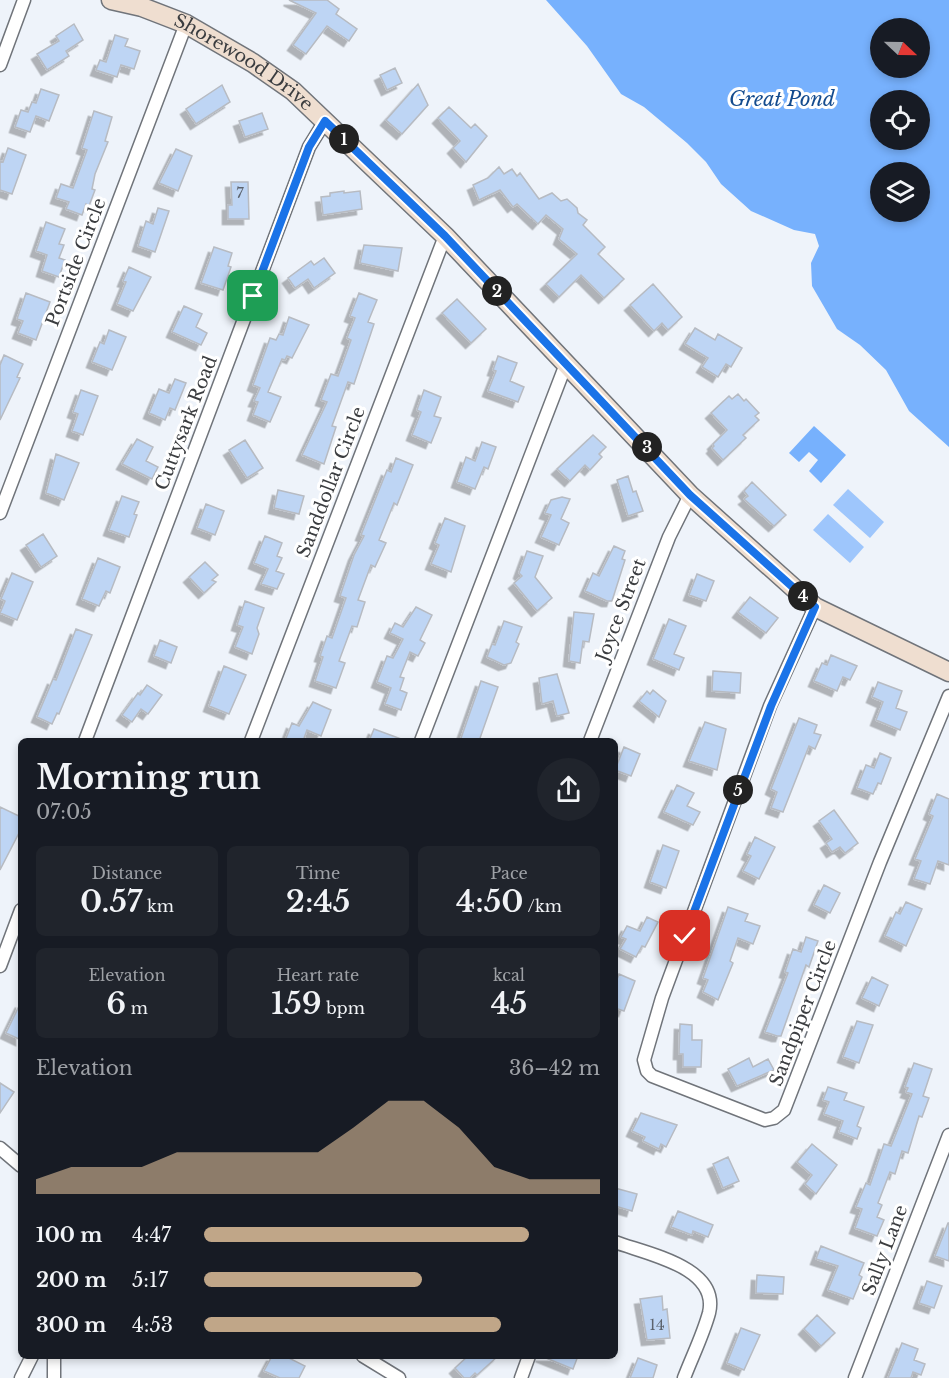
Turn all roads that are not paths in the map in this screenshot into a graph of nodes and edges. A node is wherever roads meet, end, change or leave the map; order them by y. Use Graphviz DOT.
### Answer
graph roads {
  1 [pos="24,0"];
  2 [pos="111,0"];
  3 [pos="186,24"];
  4 [pos="0,65"];
  5 [pos="325,121"];
  6 [pos="445,236"];
  7 [pos="566,364"];
  8 [pos="690,495"];
  9 [pos="0,513"];
  10 [pos="815,607"];
  11 [pos="949,672"];
  12 [pos="949,696"];
  13 [pos="86,738"];
  14 [pos="252,738"];
  15 [pos="422,738"];
  16 [pos="591,738"];
  17 [pos="18,918"];
  18 [pos="0,966"];
  19 [pos="949,1135"];
  20 [pos="0,1148"];
  21 [pos="18,1163"];
  22 [pos="618,1243"];
  23 [pos="30,1359"];
  24 [pos="54,1359"];
  25 [pos="368,1359"];
  26 [pos="528,1359"];
  27 [pos="21,1378"];
  28 [pos="54,1378"];
  29 [pos="399,1378"];
  30 [pos="520,1378"];
  31 [pos="684,1378"];
  32 [pos="855,1378"];
  1 -- 4 [label="street"];
  2 -- 3 [label="street, Shorewood Drive"];
  3 -- 5 [label="street, Shorewood Drive"];
  3 -- 9 [label="street, Portside Circle"];
  5 -- 6 [label="street, Shorewood Drive"];
  5 -- 13 [label="street, Cuttysark Road"];
  6 -- 7 [label="street, Shorewood Drive"];
  6 -- 14 [label="street, Sanddollar Circle"];
  7 -- 8 [label="street, Shorewood Drive"];
  7 -- 15 [label="street"];
  8 -- 10 [label="street, Shorewood Drive"];
  8 -- 16 [label="street, Joyce Street"];
  10 -- 11 [label="street, Shorewood Drive"];
  10 -- 12 [label="street, Sandpiper Circle"];
  17 -- 18 [label="street"];
  19 -- 32 [label="street, Sally Lane"];
  20 -- 21 [label="street"];
  22 -- 31 [label="street"];
  23 -- 27 [label="street"];
  24 -- 28 [label="street"];
  25 -- 29 [label="street"];
  26 -- 30 [label="street"];
}
